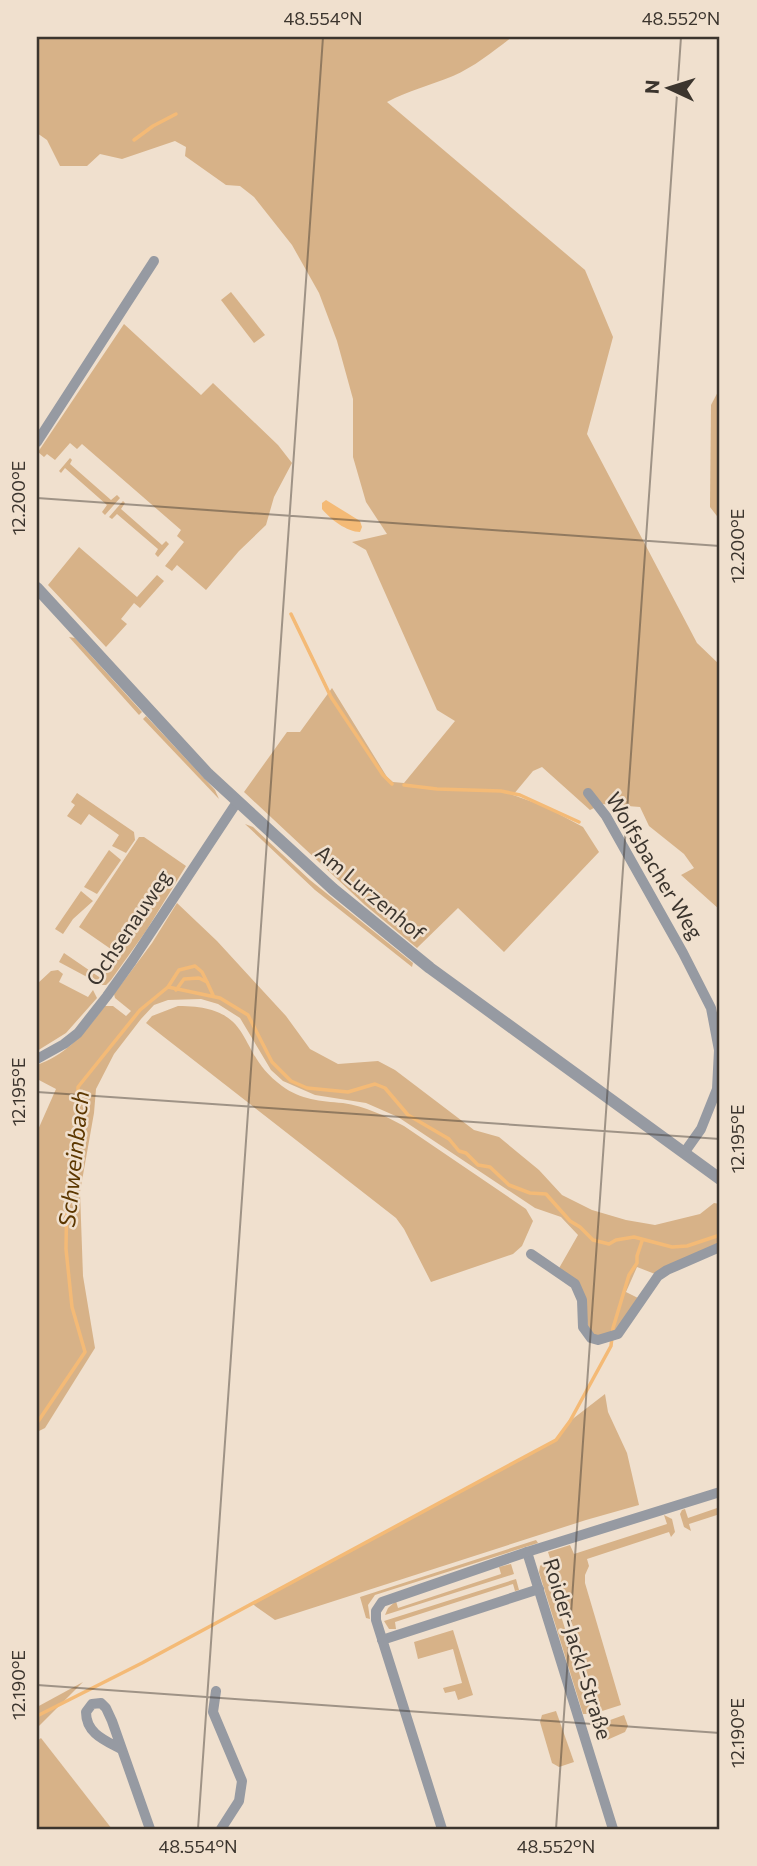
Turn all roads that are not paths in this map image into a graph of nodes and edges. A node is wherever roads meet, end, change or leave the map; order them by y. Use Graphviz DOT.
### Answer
graph roads {
  1 [pos="154,261"];
  2 [pos="37,442"];
  3 [pos="37,588"];
  4 [pos="588,793"];
  5 [pos="237,802"];
  6 [pos="37,1059"];
  7 [pos="684,1153"];
  8 [pos="720,1179"];
  9 [pos="720,1247"];
  10 [pos="531,1254"];
  11 [pos="720,1492"];
  12 [pos="527,1552"];
  13 [pos="538,1589"];
  14 [pos="382,1640"];
  15 [pos="216,1691"];
  16 [pos="121,1749"];
  17 [pos="150,1829"];
  18 [pos="221,1829"];
  19 [pos="442,1829"];
  20 [pos="613,1829"];
  1 -- 2 [label="street"];
  3 -- 5 [label="street, Am Lurzenhof"];
  4 -- 7 [label="street, Wolfsbacher Weg"];
  5 -- 6 [label="street, Ochsenauweg"];
  5 -- 7 [label="street, Am Lurzenhof"];
  7 -- 8 [label="street, Am Lurzenhof"];
  9 -- 10 [label="street"];
  11 -- 12 [label="street, Roider-Jackl-Straße"];
  12 -- 13 [label="street, Roider-Jackl-Straße"];
  12 -- 14 [label="street"];
  13 -- 14 [label="street"];
  13 -- 20 [label="street, Roider-Jackl-Straße"];
  14 -- 19 [label="street"];
  15 -- 18 [label="street"];
  16 -- 17 [label="street"];
}
